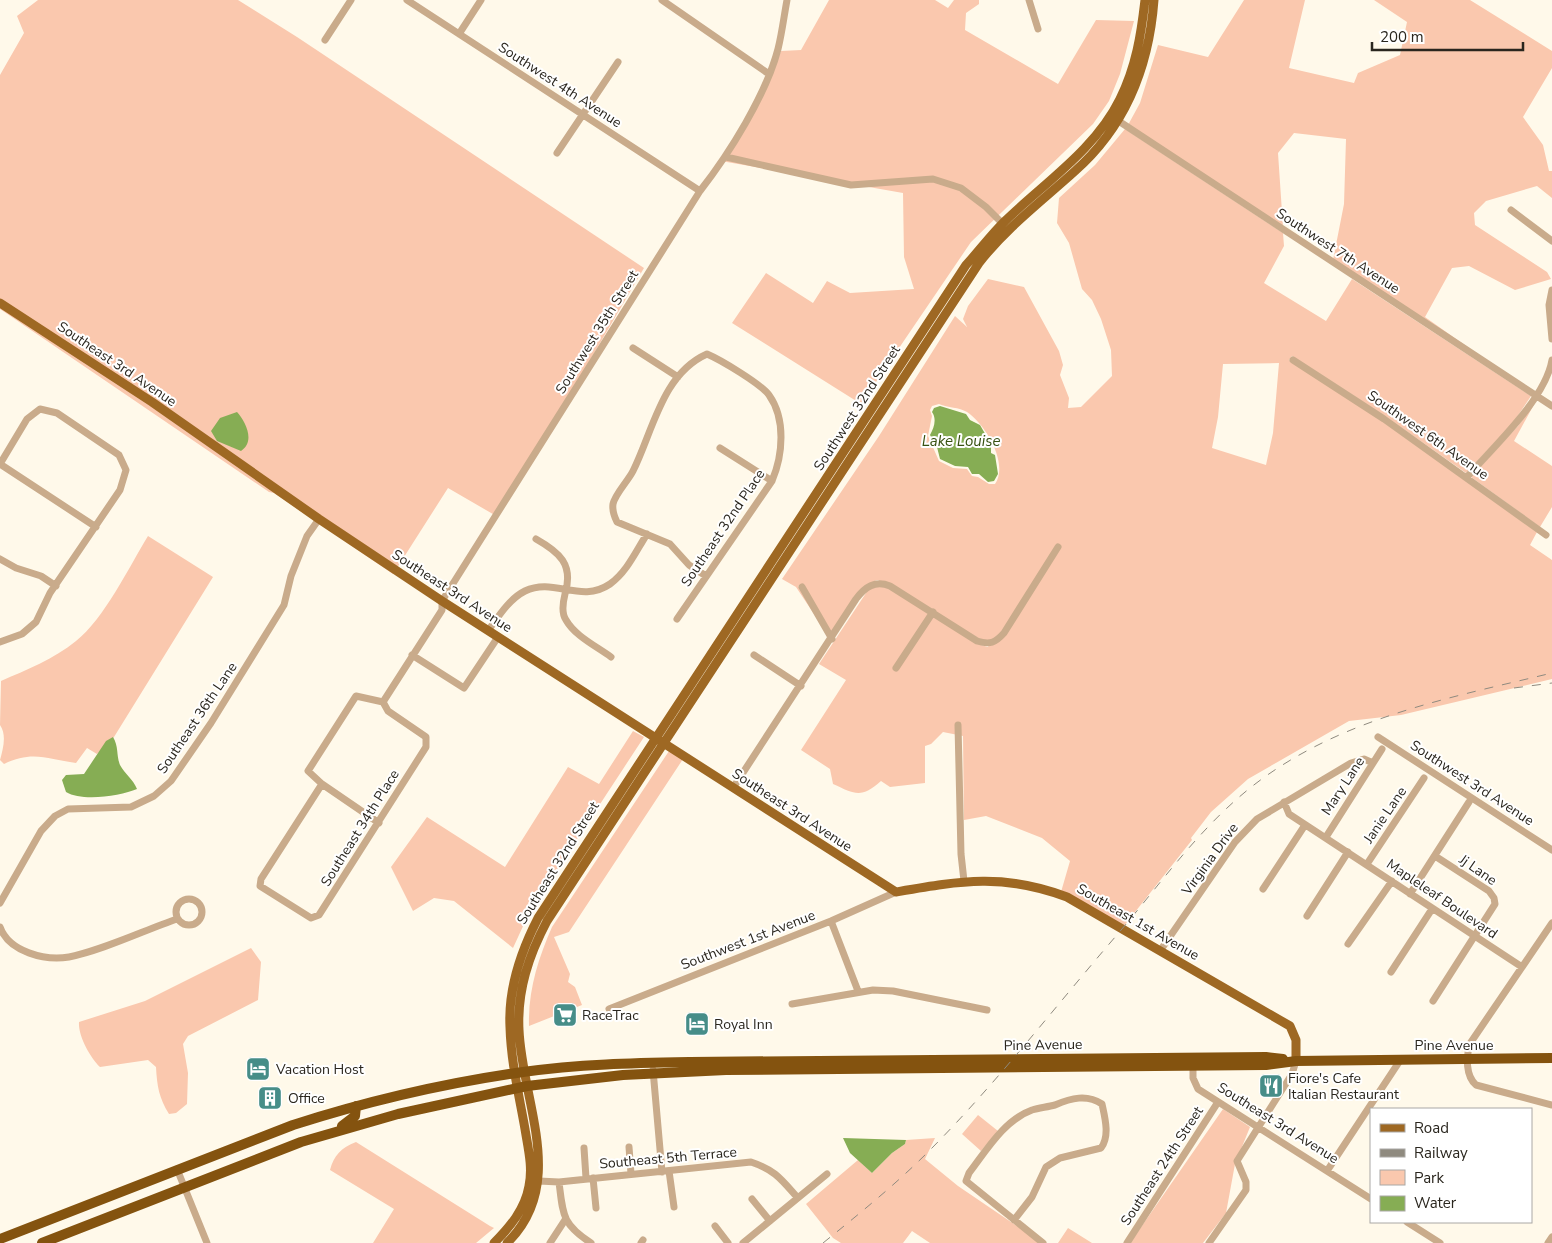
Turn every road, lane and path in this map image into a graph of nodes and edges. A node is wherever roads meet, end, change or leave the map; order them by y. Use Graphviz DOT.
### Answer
graph roads {
  1 [pos="351,0"];
  2 [pos="407,0"];
  3 [pos="481,0"];
  4 [pos="662,0"];
  5 [pos="786,0"];
  6 [pos="1029,0"];
  7 [pos="1145,0"];
  8 [pos="1154,0"];
  9 [pos="1038,29"];
  10 [pos="459,34"];
  11 [pos="325,40"];
  12 [pos="618,62"];
  13 [pos="769,74"];
  14 [pos="583,115"];
  15 [pos="1110,116"];
  16 [pos="1119,121"];
  17 [pos="557,152"];
  18 [pos="726,157"];
  19 [pos="700,190"];
  20 [pos="1511,210"];
  21 [pos="1006,227"];
  22 [pos="1552,241"];
  23 [pos="1552,290"];
  24 [pos="0,303"];
  25 [pos="1552,339"];
  26 [pos="633,348"];
  27 [pos="1293,360"];
  28 [pos="1552,360"];
  29 [pos="678,377"];
  30 [pos="1535,395"];
  31 [pos="1552,406"];
  32 [pos="720,448"];
  33 [pos="0,464"];
  34 [pos="1467,477"];
  35 [pos="772,481"];
  36 [pos="319,519"];
  37 [pos="96,527"];
  38 [pos="647,534"];
  39 [pos="1546,535"];
  40 [pos="536,539"];
  41 [pos="1058,547"];
  42 [pos="0,559"];
  43 [pos="706,576"];
  44 [pos="56,586"];
  45 [pos="802,587"];
  46 [pos="566,590"];
  47 [pos="442,601"];
  48 [pos="932,612"];
  49 [pos="677,620"];
  50 [pos="488,631"];
  51 [pos="498,637"];
  52 [pos="832,639"];
  53 [pos="0,642"];
  54 [pos="412,655"];
  55 [pos="754,655"];
  56 [pos="611,657"];
  57 [pos="896,668"];
  58 [pos="800,686"];
  59 [pos="383,702"];
  60 [pos="958,725"];
  61 [pos="1378,737"];
  62 [pos="654,738"];
  63 [pos="663,743"];
  64 [pos="1382,749"];
  65 [pos="1373,763"];
  66 [pos="1424,778"];
  67 [pos="322,784"];
  68 [pos="733,788"];
  69 [pos="1284,802"];
  70 [pos="1469,802"];
  71 [pos="379,823"];
  72 [pos="1305,825"];
  73 [pos="1326,837"];
  74 [pos="1552,850"];
  75 [pos="1348,852"];
  76 [pos="1435,856"];
  77 [pos="1367,864"];
  78 [pos="964,880"];
  79 [pos="1392,881"];
  80 [pos="1263,889"];
  81 [pos="896,892"];
  82 [pos="1410,894"];
  83 [pos="0,903"];
  84 [pos="1432,909"];
  85 [pos="1306,916"];
  86 [pos="177,919"];
  87 [pos="831,921"];
  88 [pos="1552,923"];
  89 [pos="0,927"];
  90 [pos="1474,936"];
  91 [pos="1348,944"];
  92 [pos="1160,951"];
  93 [pos="1522,967"];
  94 [pos="1391,972"];
  95 [pos="858,991"];
  96 [pos="1433,1000"];
  97 [pos="792,1004"];
  98 [pos="609,1009"];
  99 [pos="987,1010"];
  100 [pos="1552,1058"];
  101 [pos="1401,1059"];
  102 [pos="1467,1059"];
  103 [pos="1296,1061"];
  104 [pos="1193,1062"];
  105 [pos="652,1068"];
  106 [pos="520,1072"];
  107 [pos="523,1087"];
  108 [pos="1218,1102"];
  109 [pos="1552,1105"];
  110 [pos="356,1106"];
  111 [pos="1257,1128"];
  112 [pos="314,1138"];
  113 [pos="629,1147"];
  114 [pos="584,1148"];
  115 [pos="177,1169"];
  116 [pos="666,1171"];
  117 [pos="1327,1171"];
  118 [pos="631,1174"];
  119 [pos="827,1174"];
  120 [pos="589,1178"];
  121 [pos="540,1181"];
  122 [pos="559,1182"];
  123 [pos="185,1186"];
  124 [pos="529,1186"];
  125 [pos="797,1198"];
  126 [pos="1370,1198"];
  127 [pos="752,1199"];
  128 [pos="596,1208"];
  129 [pos="674,1208"];
  130 [pos="565,1220"];
  131 [pos="1014,1220"];
  132 [pos="770,1221"];
  133 [pos="1409,1223"];
  134 [pos="715,1226"];
  135 [pos="1552,1237"];
  136 [pos="0,1239"];
  137 [pos="42,1243"];
  138 [pos="207,1243"];
  139 [pos="494,1243"];
  140 [pos="507,1243"];
  141 [pos="550,1243"];
  142 [pos="591,1243"];
  143 [pos="728,1243"];
  144 [pos="743,1243"];
  145 [pos="1044,1243"];
  146 [pos="1127,1243"];
  147 [pos="1209,1243"];
  148 [pos="1440,1243"];
  149 [pos="1548,1243"];
  1 -- 11 [label="street"];
  2 -- 10 [label="street, Southwest 4th Avenue"];
  3 -- 10 [label="street"];
  4 -- 13 [label="street"];
  5 -- 13 [label="street, Southwest 35th Street"];
  6 -- 9 [label="street"];
  7 -- 15 [label="main road, Southwest 32nd Street"];
  8 -- 16 [label="main road, Southwest 32nd Street"];
  10 -- 14 [label="street, Southwest 4th Avenue"];
  12 -- 14 [label="street"];
  13 -- 18 [label="street, Southwest 35th Street"];
  14 -- 17 [label="street"];
  14 -- 19 [label="street, Southwest 4th Avenue"];
  15 -- 16 [label="street, Southwest 7th Avenue"];
  15 -- 21 [label="main road, Southwest 32nd Street"];
  16 -- 21 [label="main road, Southwest 32nd Street"];
  16 -- 30 [label="street, Southwest 7th Avenue"];
  18 -- 19 [label="street, Southwest 35th Street"];
  18 -- 21 [label="street"];
  19 -- 47 [label="street, Southwest 35th Street"];
  20 -- 22 [label="street"];
  21 -- 62 [label="main road, Southwest 32nd Street"];
  21 -- 63 [label="main road, Southwest 32nd Street"];
  23 -- 25 [label="street"];
  24 -- 36 [label="main road, Southeast 3rd Avenue"];
  26 -- 29 [label="street"];
  27 -- 34 [label="street, Southwest 6th Avenue"];
  28 -- 30 [label="street"];
  29 -- 35 [label="street, Southeast 32nd Place"];
  29 -- 38 [label="street"];
  30 -- 31 [label="street, Southwest 7th Avenue"];
  30 -- 34 [label="street"];
  32 -- 35 [label="street"];
  33 -- 37 [label="street"];
  33 -- 37 [label="street"];
  34 -- 39 [label="street, Southwest 6th Avenue"];
  35 -- 43 [label="street, Southeast 32nd Place"];
  36 -- 47 [label="main road, Southeast 3rd Avenue"];
  36 -- 83 [label="street, Southeast 36th Lane"];
  37 -- 44 [label="street"];
  38 -- 43 [label="street"];
  38 -- 46 [label="street"];
  40 -- 46 [label="street"];
  41 -- 48 [label="street"];
  42 -- 44 [label="street"];
  43 -- 49 [label="street, Southeast 32nd Place"];
  44 -- 53 [label="street"];
  45 -- 52 [label="street"];
  46 -- 50 [label="street"];
  46 -- 56 [label="street"];
  47 -- 50 [label="main road, Southeast 3rd Avenue"];
  47 -- 54 [label="street, Southwest 35th Street"];
  48 -- 52 [label="street"];
  48 -- 57 [label="street"];
  50 -- 51 [label="main road, Southeast 3rd Avenue"];
  51 -- 54 [label="street"];
  51 -- 62 [label="main road, Southeast 3rd Avenue"];
  52 -- 58 [label="street"];
  54 -- 59 [label="street, Southwest 35th Street"];
  55 -- 58 [label="street"];
  58 -- 68 [label="street"];
  59 -- 67 [label="street"];
  59 -- 71 [label="street, Southeast 34th Place"];
  60 -- 78 [label="street"];
  61 -- 74 [label="street, Southwest 3rd Avenue"];
  62 -- 63 [label="main road, Southeast 3rd Avenue"];
  62 -- 106 [label="main road, Southeast 32nd Street"];
  63 -- 68 [label="main road, Southeast 3rd Avenue"];
  63 -- 106 [label="main road, Southeast 32nd Street"];
  64 -- 65 [label="street, Mary Lane"];
  65 -- 69 [label="street, Virginia Drive"];
  65 -- 73 [label="street, Mary Lane"];
  66 -- 77 [label="street, Janie Lane"];
  67 -- 71 [label="street"];
  67 -- 71 [label="street, Southeast 34th Place"];
  68 -- 81 [label="main road, Southeast 3rd Avenue"];
  69 -- 72 [label="street, Mapleleaf Boulevard"];
  69 -- 92 [label="street, Virginia Drive"];
  70 -- 76 [label="street"];
  72 -- 73 [label="street, Mapleleaf Boulevard"];
  72 -- 80 [label="street"];
  73 -- 75 [label="street, Mapleleaf Boulevard"];
  75 -- 77 [label="street, Mapleleaf Boulevard"];
  75 -- 85 [label="street"];
  76 -- 82 [label="street"];
  76 -- 90 [label="street, Jj Lane"];
  77 -- 79 [label="street, Mapleleaf Boulevard"];
  78 -- 81 [label="main road, Southeast 1st Avenue"];
  78 -- 92 [label="main road, Southeast 1st Avenue"];
  79 -- 82 [label="street, Mapleleaf Boulevard"];
  79 -- 91 [label="street"];
  81 -- 87 [label="street, Southwest 1st Avenue"];
  82 -- 84 [label="street, Mapleleaf Boulevard"];
  84 -- 90 [label="street, Mapleleaf Boulevard"];
  84 -- 94 [label="street"];
  86 -- 89 [label="street"];
  87 -- 95 [label="street"];
  87 -- 98 [label="street, Southwest 1st Avenue"];
  88 -- 93 [label="street"];
  90 -- 93 [label="street, Mapleleaf Boulevard"];
  90 -- 96 [label="street"];
  92 -- 103 [label="main road, Southeast 1st Avenue"];
  93 -- 102 [label="street"];
  95 -- 97 [label="street"];
  95 -- 99 [label="street"];
  100 -- 102 [label="highway, Pine Avenue"];
  101 -- 102 [label="highway, Pine Avenue"];
  101 -- 103 [label="highway, Pine Avenue"];
  101 -- 117 [label="street"];
  102 -- 109 [label="street"];
  103 -- 104 [label="highway, Pine Avenue"];
  103 -- 111 [label="street"];
  104 -- 105 [label="highway, Pine Avenue"];
  104 -- 108 [label="street, Southeast 3rd Avenue"];
  105 -- 106 [label="highway"];
  105 -- 107 [label="highway"];
  105 -- 116 [label="street"];
  106 -- 107 [label="main road"];
  106 -- 110 [label="highway"];
  107 -- 112 [label="highway"];
  107 -- 121 [label="main road"];
  107 -- 124 [label="main road"];
  108 -- 111 [label="street, Southeast 3rd Avenue"];
  108 -- 146 [label="street, Southeast 24th Street"];
  110 -- 112 [label="highway"];
  110 -- 115 [label="highway"];
  111 -- 117 [label="street, Southeast 3rd Avenue"];
  111 -- 147 [label="street"];
  112 -- 123 [label="highway"];
  113 -- 118 [label="street"];
  114 -- 120 [label="street"];
  115 -- 123 [label="street"];
  115 -- 136 [label="highway"];
  116 -- 118 [label="street, Southeast 5th Terrace"];
  116 -- 125 [label="street, Southeast 5th Terrace"];
  116 -- 129 [label="street"];
  117 -- 126 [label="street, Southeast 3rd Avenue"];
  118 -- 120 [label="street, Southeast 5th Terrace"];
  119 -- 125 [label="street"];
  120 -- 122 [label="street, Southeast 5th Terrace"];
  120 -- 128 [label="street"];
  121 -- 122 [label="street, Southeast 5th Terrace"];
  121 -- 124 [label="street, Southeast 5th Terrace"];
  121 -- 140 [label="main road"];
  122 -- 130 [label="street"];
  123 -- 137 [label="highway"];
  123 -- 138 [label="street"];
  124 -- 139 [label="main road"];
  125 -- 132 [label="street"];
  127 -- 132 [label="street"];
  130 -- 141 [label="street"];
  130 -- 142 [label="street"];
  131 -- 131 [label="street"];
  131 -- 145 [label="street"];
  132 -- 144 [label="street"];
  133 -- 148 [label="street"];
  134 -- 143 [label="street"];
  135 -- 149 [label="street"];
}
